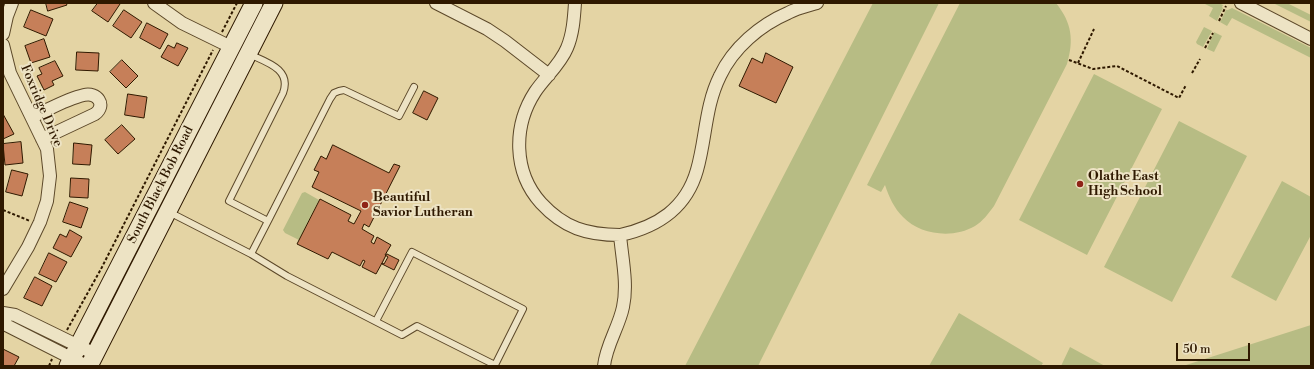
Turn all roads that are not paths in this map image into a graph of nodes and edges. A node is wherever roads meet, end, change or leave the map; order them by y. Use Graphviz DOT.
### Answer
graph roads {
  1 [pos="12,3"];
  2 [pos="154,3"];
  3 [pos="254,3"];
  4 [pos="274,3"];
  5 [pos="436,3"];
  6 [pos="575,3"];
  7 [pos="817,3"];
  8 [pos="1241,3"];
  9 [pos="3,34"];
  10 [pos="1311,39"];
  11 [pos="225,44"];
  12 [pos="3,45"];
  13 [pos="248,53"];
  14 [pos="549,75"];
  15 [pos="414,87"];
  16 [pos="32,117"];
  17 [pos="42,139"];
  18 [pos="167,211"];
  19 [pos="268,221"];
  20 [pos="620,235"];
  21 [pos="251,254"];
  22 [pos="3,289"];
  23 [pos="3,314"];
  24 [pos="3,322"];
  25 [pos="376,322"];
  26 [pos="82,359"];
  27 [pos="604,366"];
  1 -- 9 [label="street"];
  2 -- 11 [label="street"];
  3 -- 11 [label="main road, South Black Bob Road"];
  4 -- 13 [label="main road, South Black Bob Road"];
  5 -- 14 [label="street"];
  6 -- 14 [label="street"];
  7 -- 20 [label="street"];
  8 -- 10 [label="street"];
  11 -- 26 [label="main road, South Black Bob Road"];
  12 -- 16 [label="street, Foxridge Drive"];
  13 -- 18 [label="main road, South Black Bob Road"];
  13 -- 19 [label="lane"];
  14 -- 20 [label="street"];
  15 -- 19 [label="lane"];
  16 -- 17 [label="street, Foxridge Drive"];
  16 -- 17 [label="street"];
  17 -- 22 [label="street, Foxridge Drive"];
  18 -- 21 [label="lane"];
  18 -- 26 [label="main road, South Black Bob Road"];
  19 -- 21 [label="lane"];
  20 -- 27 [label="street"];
  21 -- 25 [label="lane"];
  23 -- 26 [label="street"];
  24 -- 26 [label="street"];
  25 -- 25 [label="lane"];
}
